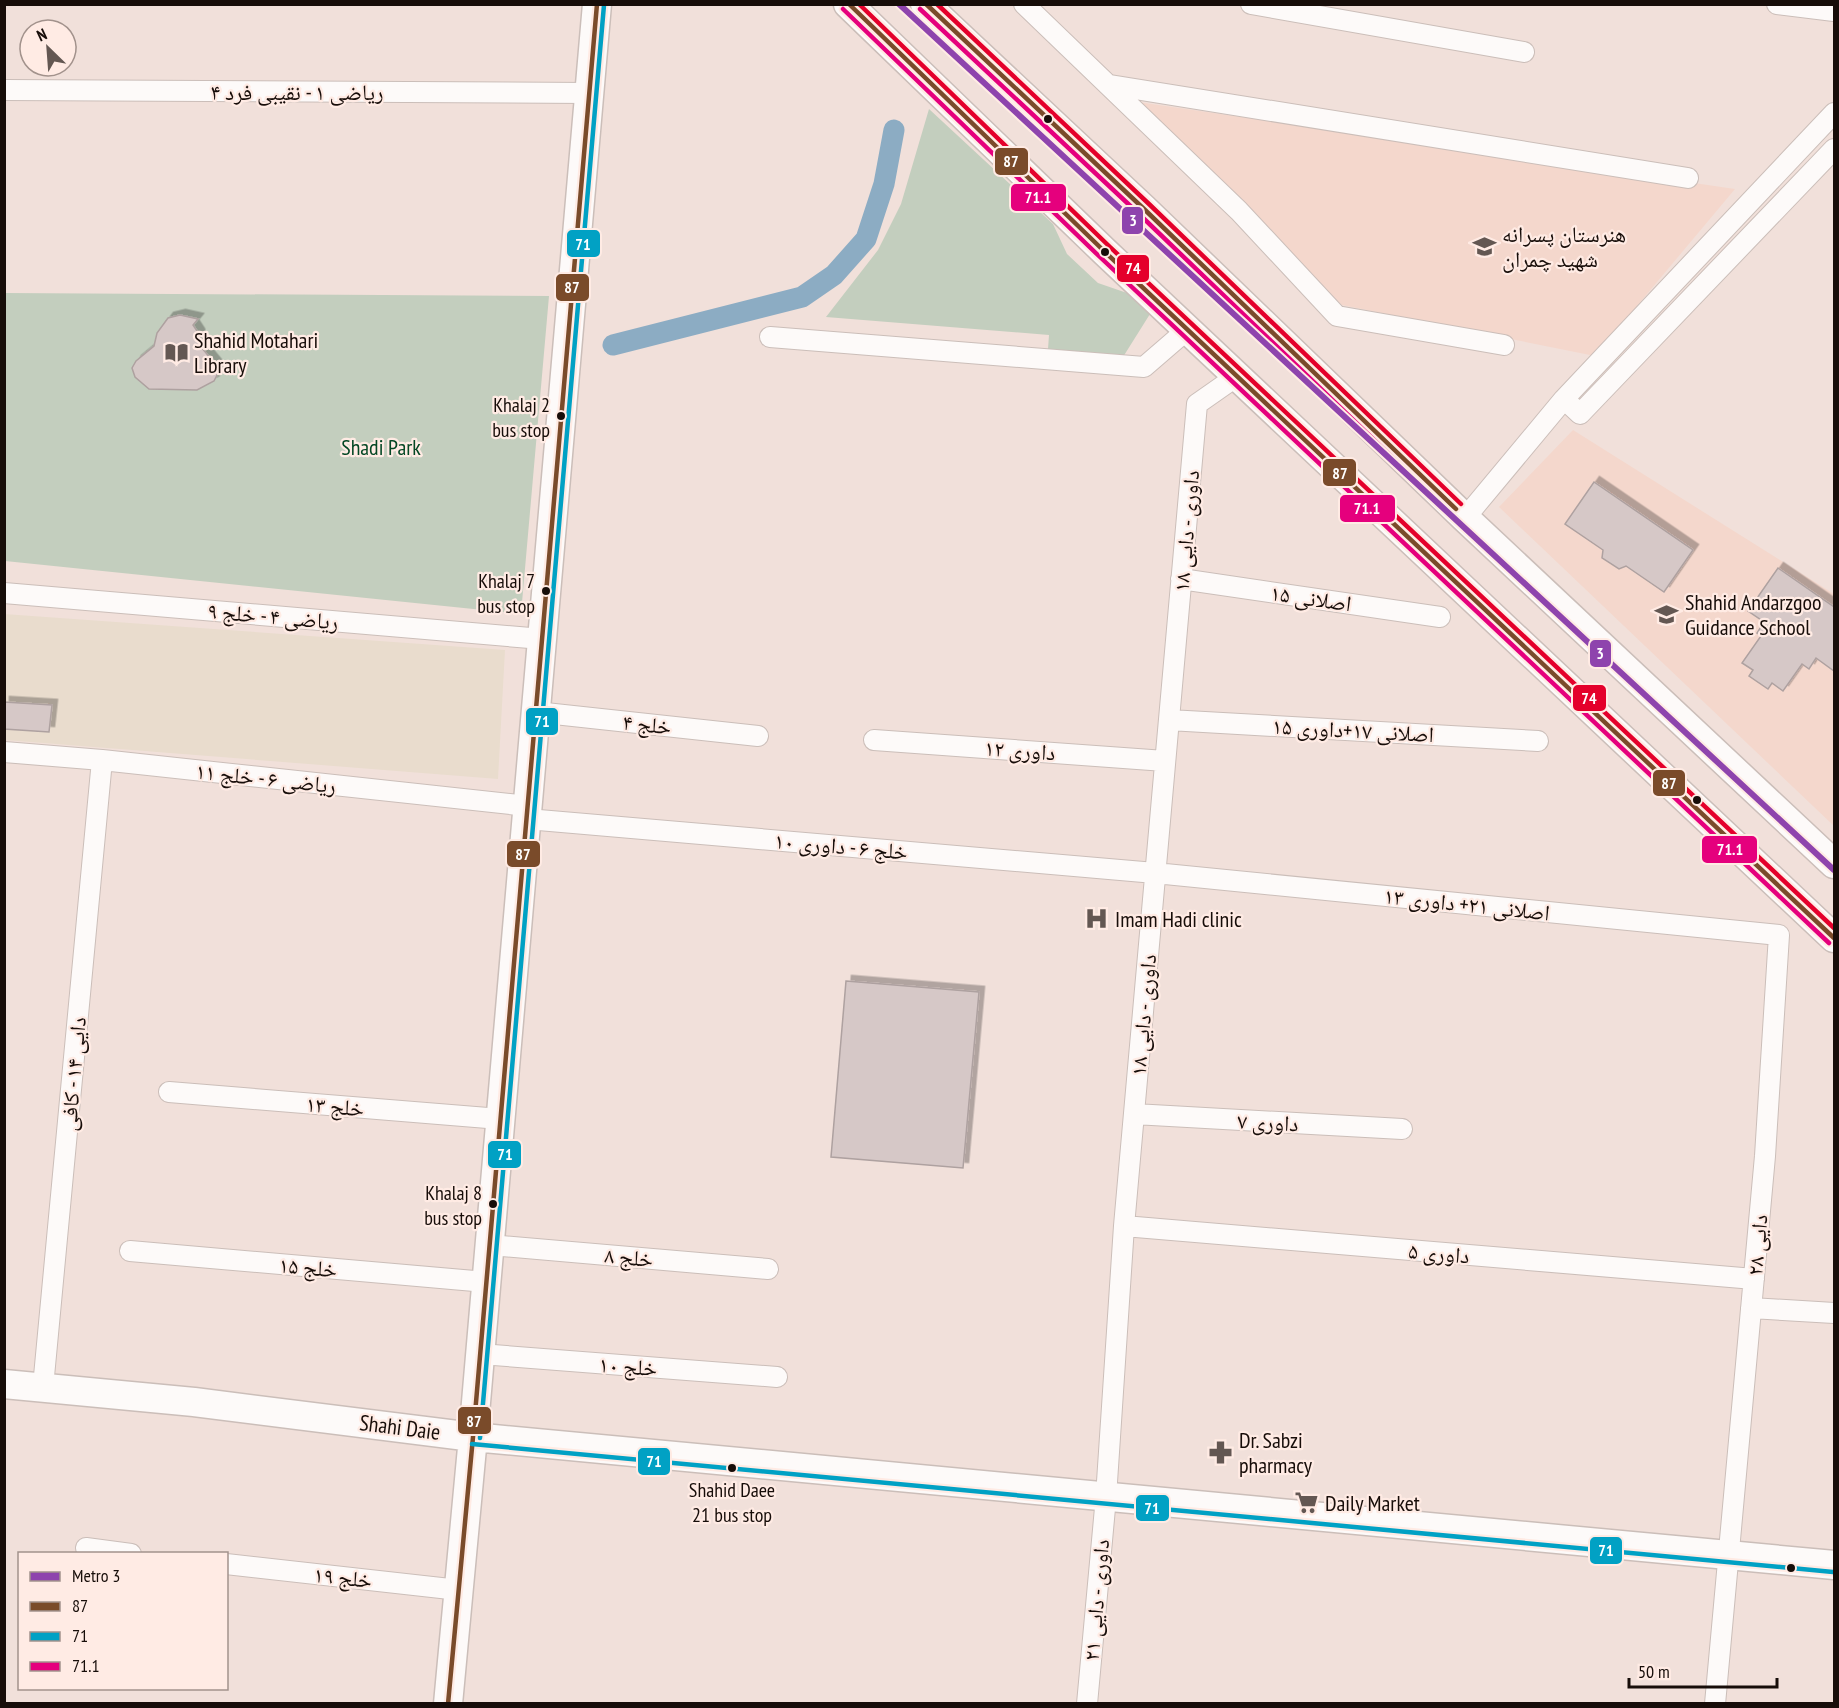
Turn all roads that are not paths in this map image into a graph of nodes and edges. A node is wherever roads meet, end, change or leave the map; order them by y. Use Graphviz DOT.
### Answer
graph roads {
  1 [pos="597,4"];
  2 [pos="848,4"];
  3 [pos="925,4"];
  4 [pos="1024,4"];
  5 [pos="1251,4"];
  6 [pos="1777,4"];
  7 [pos="1834,11"];
  8 [pos="1524,52"];
  9 [pos="1110,85"];
  10 [pos="4,90"];
  11 [pos="589,93"];
  12 [pos="1834,113"];
  13 [pos="1834,149"];
  14 [pos="1688,178"];
  15 [pos="1188,329"];
  16 [pos="770,337"];
  17 [pos="1504,345"];
  18 [pos="1237,376"];
  19 [pos="1564,399"];
  20 [pos="1465,518"];
  21 [pos="1181,579"];
  22 [pos="4,593"];
  23 [pos="1440,617"];
  24 [pos="542,639"];
  25 [pos="536,712"];
  26 [pos="1169,720"];
  27 [pos="758,736"];
  28 [pos="874,740"];
  29 [pos="1538,741"];
  30 [pos="4,752"];
  31 [pos="102,760"];
  32 [pos="1166,760"];
  33 [pos="527,813"];
  34 [pos="1834,864"];
  35 [pos="1155,873"];
  36 [pos="1779,935"];
  37 [pos="1834,938"];
  38 [pos="169,1092"];
  39 [pos="1134,1114"];
  40 [pos="501,1119"];
  41 [pos="1402,1129"];
  42 [pos="1124,1226"];
  43 [pos="490,1245"];
  44 [pos="130,1251"];
  45 [pos="768,1269"];
  46 [pos="1754,1279"];
  47 [pos="486,1282"];
  48 [pos="1751,1308"];
  49 [pos="1834,1313"];
  50 [pos="480,1354"];
  51 [pos="777,1377"];
  52 [pos="4,1383"];
  53 [pos="44,1387"];
  54 [pos="473,1437"];
  55 [pos="1106,1497"];
  56 [pos="86,1548"];
  57 [pos="116,1552"];
  58 [pos="1729,1555"];
  59 [pos="228,1564"];
  60 [pos="1834,1565"];
  61 [pos="459,1590"];
  62 [pos="448,1704"];
  63 [pos="1087,1704"];
  64 [pos="1715,1704"];
  1 -- 11 [label="street"];
  2 -- 15 [label="street"];
  3 -- 20 [label="street"];
  4 -- 9 [label="street"];
  5 -- 8 [label="street"];
  6 -- 7 [label="street"];
  9 -- 14 [label="street"];
  9 -- 17 [label="street"];
  10 -- 11 [label="street, ریاضی ۱ - نقیبی فرد ۴"];
  11 -- 24 [label="street"];
  12 -- 19 [label="street"];
  13 -- 19 [label="street"];
  15 -- 16 [label="street"];
  15 -- 18 [label="street"];
  18 -- 21 [label="street, داوری - دایی ۱۸"];
  18 -- 37 [label="street"];
  19 -- 20 [label="street"];
  20 -- 34 [label="street"];
  21 -- 23 [label="street, اصلانی ۱۵"];
  21 -- 26 [label="street, داوری - دایی ۱۸"];
  22 -- 24 [label="street, ریاضی ۴ - خلج ۹"];
  24 -- 25 [label="street"];
  25 -- 27 [label="street, خلج ۴"];
  25 -- 33 [label="street"];
  26 -- 29 [label="street, اصلانی ۱۷+داوری ۱۵"];
  26 -- 32 [label="street, داوری - دایی ۱۸"];
  28 -- 32 [label="street, داوری ۱۲"];
  30 -- 31 [label="street, ریاضی ۶ - خلج ۱۱"];
  31 -- 33 [label="street, ریاضی ۶ - خلج ۱۱"];
  31 -- 53 [label="street, دایی ۱۴ - کافی"];
  32 -- 35 [label="street, داوری - دایی ۱۸"];
  33 -- 35 [label="street, خلج ۶ - داوری ۱۰"];
  33 -- 40 [label="street"];
  35 -- 36 [label="street, اصلانی ۲۱+ داوری ۱۳"];
  35 -- 39 [label="street, داوری - دایی ۱۸"];
  36 -- 46 [label="street, دایی ۲۸"];
  38 -- 40 [label="street, خلج ۱۳"];
  39 -- 41 [label="street, داوری ۷"];
  39 -- 42 [label="street, داوری - دایی ۱۸"];
  40 -- 43 [label="street"];
  42 -- 46 [label="street, داوری ۵"];
  42 -- 55 [label="street, داوری - دایی ۱۸"];
  43 -- 45 [label="street, خلج ۸"];
  43 -- 47 [label="street"];
  44 -- 47 [label="street, خلج ۱۵"];
  46 -- 48 [label="street, دایی ۲۸"];
  47 -- 50 [label="street"];
  48 -- 49 [label="street"];
  48 -- 58 [label="street, دایی ۲۸"];
  50 -- 51 [label="street, خلج ۱۰"];
  50 -- 54 [label="street"];
  52 -- 53 [label="street, Shahi Daie"];
  53 -- 54 [label="street, Shahi Daie"];
  54 -- 55 [label="street, Shahi Daie"];
  54 -- 61 [label="street"];
  55 -- 58 [label="street, Shahi Daie"];
  55 -- 63 [label="street, داوری - دایی ۲۱"];
  56 -- 57 [label="street"];
  58 -- 60 [label="street, Shahi Daie"];
  58 -- 64 [label="street, دایی ۲۸"];
  59 -- 61 [label="street, خلج ۱۹"];
  61 -- 62 [label="street"];
}
